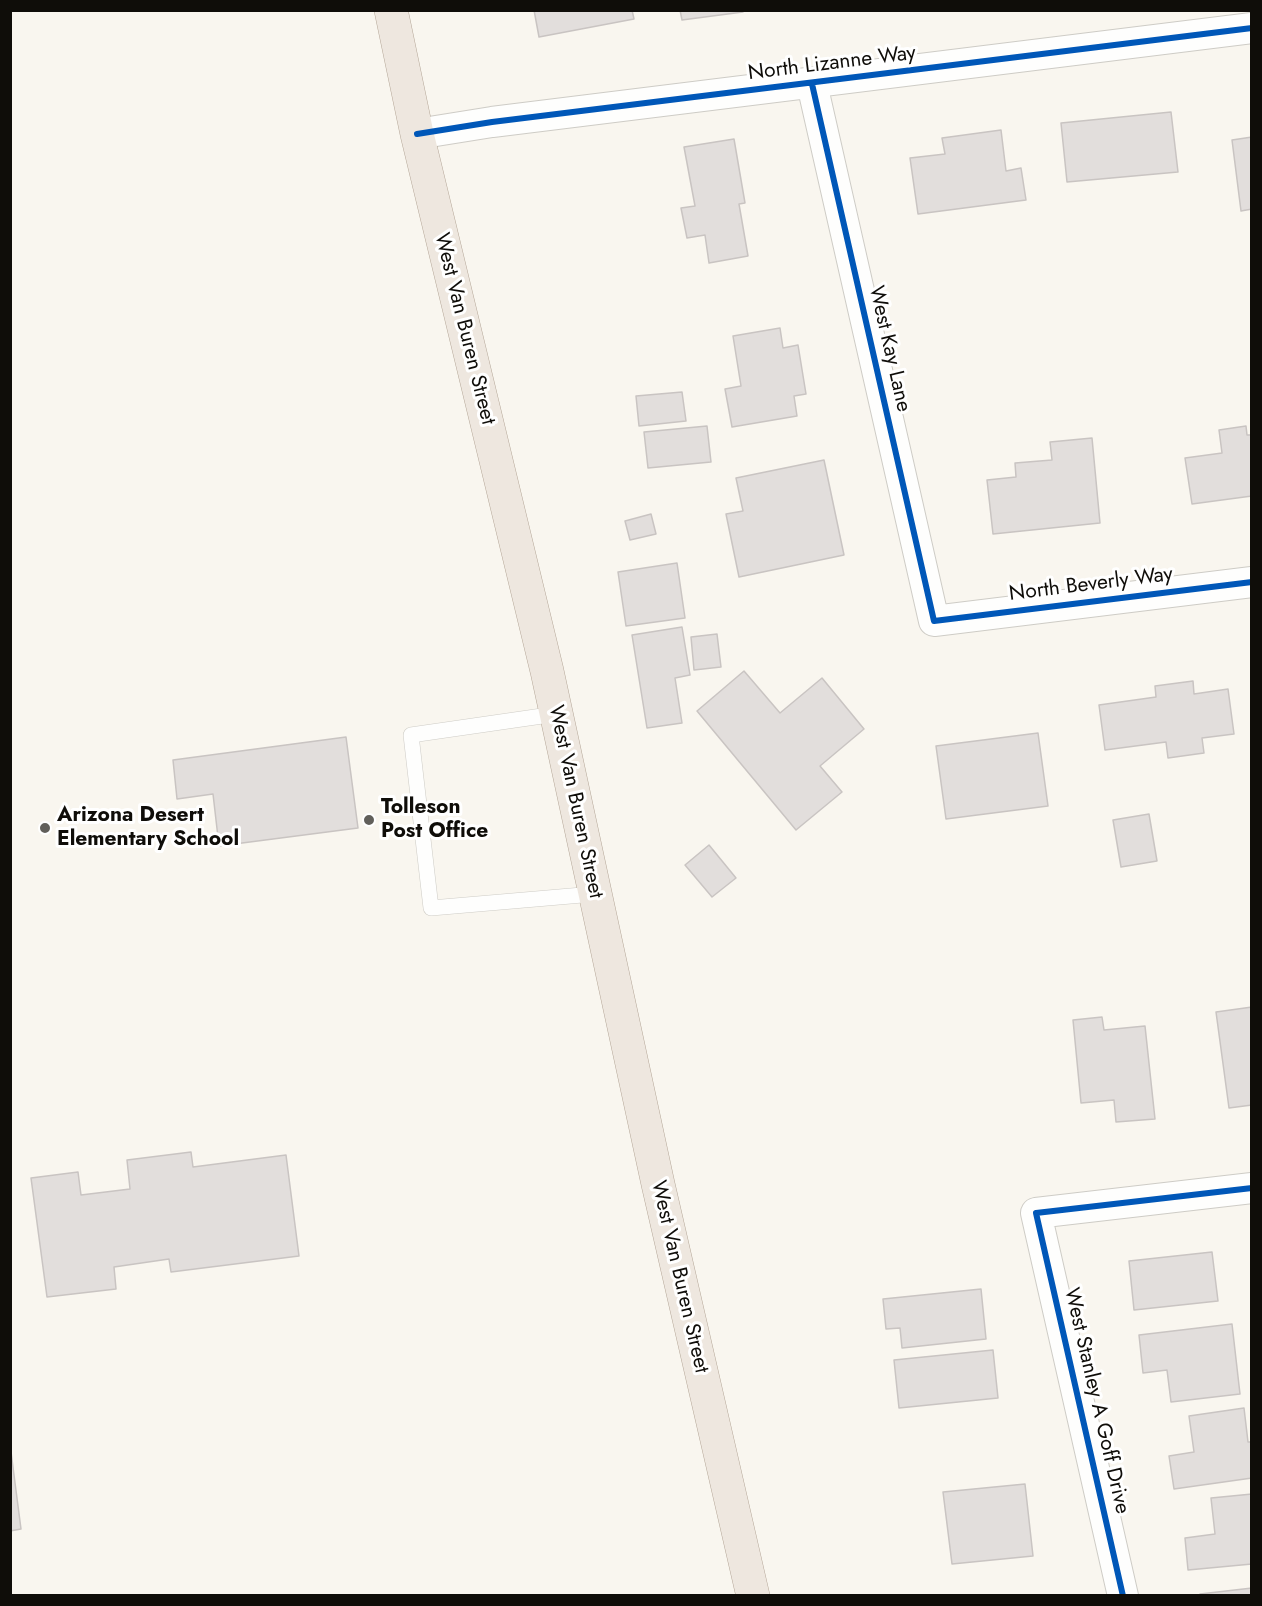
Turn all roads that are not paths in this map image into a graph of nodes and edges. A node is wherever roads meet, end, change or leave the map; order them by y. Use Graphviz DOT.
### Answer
graph roads {
  1 [pos="391,10"];
  2 [pos="1251,28"];
  3 [pos="812,84"];
  4 [pos="417,134"];
  5 [pos="1251,582"];
  6 [pos="934,621"];
  7 [pos="556,714"];
  8 [pos="594,894"];
  9 [pos="1251,1188"];
  10 [pos="1115,1595"];
  11 [pos="753,1596"];
  1 -- 4 [label="main road, West Van Buren Street"];
  2 -- 3 [label="street, North Lizanne Way"];
  3 -- 4 [label="street, North Lizanne Way"];
  3 -- 6 [label="street, West Kay Lane"];
  4 -- 7 [label="main road, West Van Buren Street"];
  5 -- 6 [label="street, North Beverly Way"];
  7 -- 8 [label="main road, West Van Buren Street"];
  7 -- 8 [label="lane"];
  8 -- 11 [label="main road, West Van Buren Street"];
  9 -- 10 [label="street, West Stanley A Goff Drive"];
}
